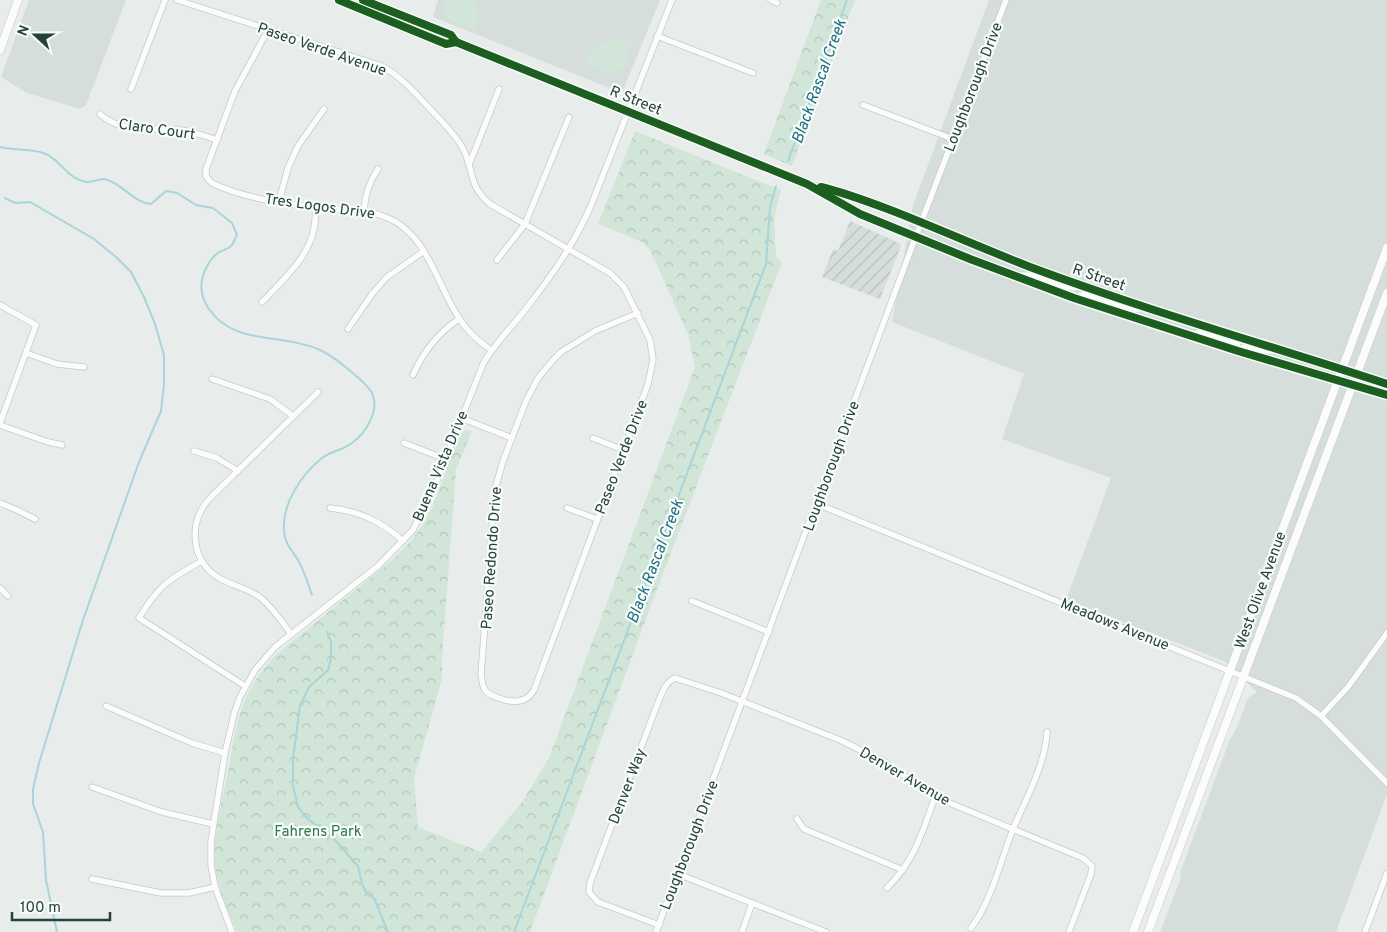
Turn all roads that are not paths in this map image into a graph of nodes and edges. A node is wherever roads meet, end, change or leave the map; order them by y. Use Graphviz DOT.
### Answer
graph roads {
  1 [pos="18,0"];
  2 [pos="165,0"];
  3 [pos="177,0"];
  4 [pos="339,0"];
  5 [pos="364,0"];
  6 [pos="672,0"];
  7 [pos="770,0"];
  8 [pos="1006,0"];
  9 [pos="777,3"];
  10 [pos="268,30"];
  11 [pos="657,36"];
  12 [pos="456,42"];
  13 [pos="0,50"];
  14 [pos="753,73"];
  15 [pos="131,89"];
  16 [pos="500,89"];
  17 [pos="863,105"];
  18 [pos="324,109"];
  19 [pos="628,111"];
  20 [pos="100,114"];
  21 [pos="569,117"];
  22 [pos="953,139"];
  23 [pos="217,140"];
  24 [pos="469,165"];
  25 [pos="378,169"];
  26 [pos="806,184"];
  27 [pos="279,201"];
  28 [pos="315,206"];
  29 [pos="364,210"];
  30 [pos="921,222"];
  31 [pos="525,224"];
  32 [pos="916,236"];
  33 [pos="1387,248"];
  34 [pos="569,249"];
  35 [pos="424,251"];
  36 [pos="497,260"];
  37 [pos="1018,277"];
  38 [pos="1078,284"];
  39 [pos="1387,293"];
  40 [pos="1074,298"];
  41 [pos="262,302"];
  42 [pos="0,305"];
  43 [pos="1143,307"];
  44 [pos="638,313"];
  45 [pos="459,319"];
  46 [pos="348,329"];
  47 [pos="1181,332"];
  48 [pos="1241,337"];
  49 [pos="1278,349"];
  50 [pos="491,350"];
  51 [pos="1238,351"];
  52 [pos="26,353"];
  53 [pos="84,367"];
  54 [pos="1342,368"];
  55 [pos="1357,374"];
  56 [pos="413,375"];
  57 [pos="212,379"];
  58 [pos="1338,380"];
  59 [pos="1353,384"];
  60 [pos="1387,384"];
  61 [pos="318,392"];
  62 [pos="1387,394"];
  63 [pos="293,416"];
  64 [pos="461,418"];
  65 [pos="0,424"];
  66 [pos="512,438"];
  67 [pos="593,438"];
  68 [pos="404,443"];
  69 [pos="62,445"];
  70 [pos="623,450"];
  71 [pos="194,451"];
  72 [pos="445,459"];
  73 [pos="238,470"];
  74 [pos="0,503"];
  75 [pos="817,504"];
  76 [pos="330,508"];
  77 [pos="567,508"];
  78 [pos="35,519"];
  79 [pos="597,519"];
  80 [pos="403,541"];
  81 [pos="202,561"];
  82 [pos="0,588"];
  83 [pos="8,596"];
  84 [pos="692,602"];
  85 [pos="769,632"];
  86 [pos="1387,633"];
  87 [pos="291,634"];
  88 [pos="1230,670"];
  89 [pos="1243,676"];
  90 [pos="245,686"];
  91 [pos="534,690"];
  92 [pos="743,702"];
  93 [pos="106,706"];
  94 [pos="1321,716"];
  95 [pos="1047,732"];
  96 [pos="225,753"];
  97 [pos="1387,783"];
  98 [pos="92,787"];
  99 [pos="936,797"];
  100 [pos="797,819"];
  101 [pos="213,824"];
  102 [pos="1013,829"];
  103 [pos="903,870"];
  104 [pos="1387,873"];
  105 [pos="678,874"];
  106 [pos="92,879"];
  107 [pos="215,887"];
  108 [pos="887,888"];
  109 [pos="752,903"];
  110 [pos="659,925"];
  111 [pos="971,928"];
  112 [pos="232,932"];
  113 [pos="656,932"];
  114 [pos="742,932"];
  115 [pos="825,932"];
  116 [pos="1069,932"];
  117 [pos="1133,932"];
  118 [pos="1148,932"];
  119 [pos="1365,932"];
  1 -- 13 [label="main road"];
  2 -- 15 [label="street"];
  3 -- 10 [label="street, Paseo Verde Avenue"];
  4 -- 12 [label="street, R Street"];
  5 -- 12 [label="street, R Street"];
  6 -- 11 [label="street, Buena Vista Drive"];
  7 -- 9 [label="street"];
  8 -- 22 [label="street, Loughborough Drive"];
  10 -- 23 [label="street"];
  10 -- 24 [label="street, Paseo Verde Avenue"];
  11 -- 14 [label="street"];
  11 -- 19 [label="street, Buena Vista Drive"];
  12 -- 19 [label="street, R Street"];
  16 -- 24 [label="street"];
  17 -- 22 [label="street"];
  18 -- 27 [label="street"];
  19 -- 26 [label="street, R Street"];
  19 -- 34 [label="street, Buena Vista Drive"];
  20 -- 23 [label="street, Claro Court"];
  21 -- 31 [label="street"];
  22 -- 30 [label="street, Loughborough Drive"];
  23 -- 27 [label="street, Tres Logos Drive"];
  24 -- 31 [label="street, Paseo Verde Avenue"];
  25 -- 29 [label="street"];
  26 -- 30 [label="street, R Street"];
  26 -- 32 [label="street, R Street"];
  27 -- 28 [label="street, Tres Logos Drive"];
  28 -- 29 [label="street, Tres Logos Drive"];
  28 -- 41 [label="street"];
  29 -- 35 [label="street, Tres Logos Drive"];
  30 -- 32 [label="street, Loughborough Drive"];
  30 -- 38 [label="street, R Street"];
  31 -- 34 [label="street, Paseo Verde Avenue"];
  31 -- 36 [label="street"];
  32 -- 37 [label="street, R Street"];
  32 -- 75 [label="street, Loughborough Drive"];
  33 -- 54 [label="main road, West Olive Avenue"];
  34 -- 44 [label="street, Paseo Verde Drive"];
  34 -- 50 [label="street, Buena Vista Drive"];
  35 -- 45 [label="street, Tres Logos Drive"];
  35 -- 46 [label="street"];
  37 -- 38 [label="street"];
  37 -- 40 [label="street, R Street"];
  38 -- 43 [label="street, R Street"];
  39 -- 55 [label="main road, West Olive Avenue"];
  40 -- 43 [label="street"];
  40 -- 47 [label="street, R Street"];
  42 -- 52 [label="street"];
  43 -- 48 [label="street, R Street"];
  44 -- 66 [label="street, Paseo Redondo Drive"];
  44 -- 70 [label="street, Paseo Verde Drive"];
  45 -- 50 [label="street, Tres Logos Drive"];
  45 -- 56 [label="street"];
  47 -- 48 [label="street"];
  47 -- 51 [label="street, R Street"];
  48 -- 49 [label="street, R Street"];
  49 -- 51 [label="street"];
  49 -- 54 [label="street, R Street"];
  50 -- 64 [label="street, Buena Vista Drive"];
  51 -- 58 [label="street, R Street"];
  52 -- 53 [label="street"];
  52 -- 65 [label="street"];
  54 -- 55 [label="street, R Street"];
  54 -- 58 [label="main road, West Olive Avenue"];
  55 -- 59 [label="main road, West Olive Avenue"];
  55 -- 60 [label="street, R Street"];
  57 -- 63 [label="street"];
  58 -- 59 [label="street, R Street"];
  58 -- 88 [label="main road, West Olive Avenue"];
  59 -- 62 [label="street, R Street"];
  59 -- 89 [label="main road, West Olive Avenue"];
  61 -- 63 [label="street"];
  63 -- 73 [label="street"];
  64 -- 66 [label="street"];
  64 -- 72 [label="street, Buena Vista Drive"];
  65 -- 69 [label="street"];
  66 -- 91 [label="street, Paseo Redondo Drive"];
  67 -- 70 [label="street"];
  68 -- 72 [label="street"];
  70 -- 79 [label="street, Paseo Verde Drive"];
  71 -- 73 [label="street"];
  72 -- 80 [label="street, Buena Vista Drive"];
  73 -- 81 [label="street"];
  74 -- 78 [label="street"];
  75 -- 85 [label="street, Loughborough Drive"];
  75 -- 88 [label="street, Meadows Avenue"];
  76 -- 80 [label="street"];
  77 -- 79 [label="street"];
  79 -- 91 [label="street, Paseo Verde Drive"];
  80 -- 87 [label="street, Buena Vista Drive"];
  81 -- 87 [label="street"];
  81 -- 90 [label="street"];
  82 -- 83 [label="street"];
  84 -- 85 [label="street"];
  85 -- 92 [label="street, Loughborough Drive"];
  86 -- 94 [label="street"];
  87 -- 90 [label="street, Buena Vista Drive"];
  88 -- 89 [label="street, Meadows Avenue"];
  88 -- 117 [label="main road, West Olive Avenue"];
  89 -- 94 [label="street, Meadows Avenue"];
  89 -- 118 [label="main road, West Olive Avenue"];
  90 -- 96 [label="street, Buena Vista Drive"];
  92 -- 99 [label="street, Denver Avenue"];
  92 -- 105 [label="street, Loughborough Drive"];
  92 -- 110 [label="street, Denver Way"];
  93 -- 96 [label="street"];
  94 -- 97 [label="street, Meadows Avenue"];
  95 -- 102 [label="street"];
  96 -- 101 [label="street, Buena Vista Drive"];
  98 -- 101 [label="street"];
  99 -- 102 [label="street, Denver Avenue"];
  99 -- 103 [label="street"];
  100 -- 103 [label="street"];
  101 -- 107 [label="street, Buena Vista Drive"];
  102 -- 111 [label="street"];
  102 -- 116 [label="street, Denver Avenue"];
  103 -- 108 [label="street"];
  104 -- 119 [label="street"];
  105 -- 109 [label="street"];
  105 -- 110 [label="street, Loughborough Drive"];
  106 -- 107 [label="street"];
  107 -- 112 [label="street, Buena Vista Drive"];
  109 -- 114 [label="street"];
  109 -- 115 [label="street"];
  110 -- 113 [label="street, Loughborough Drive"];
}
